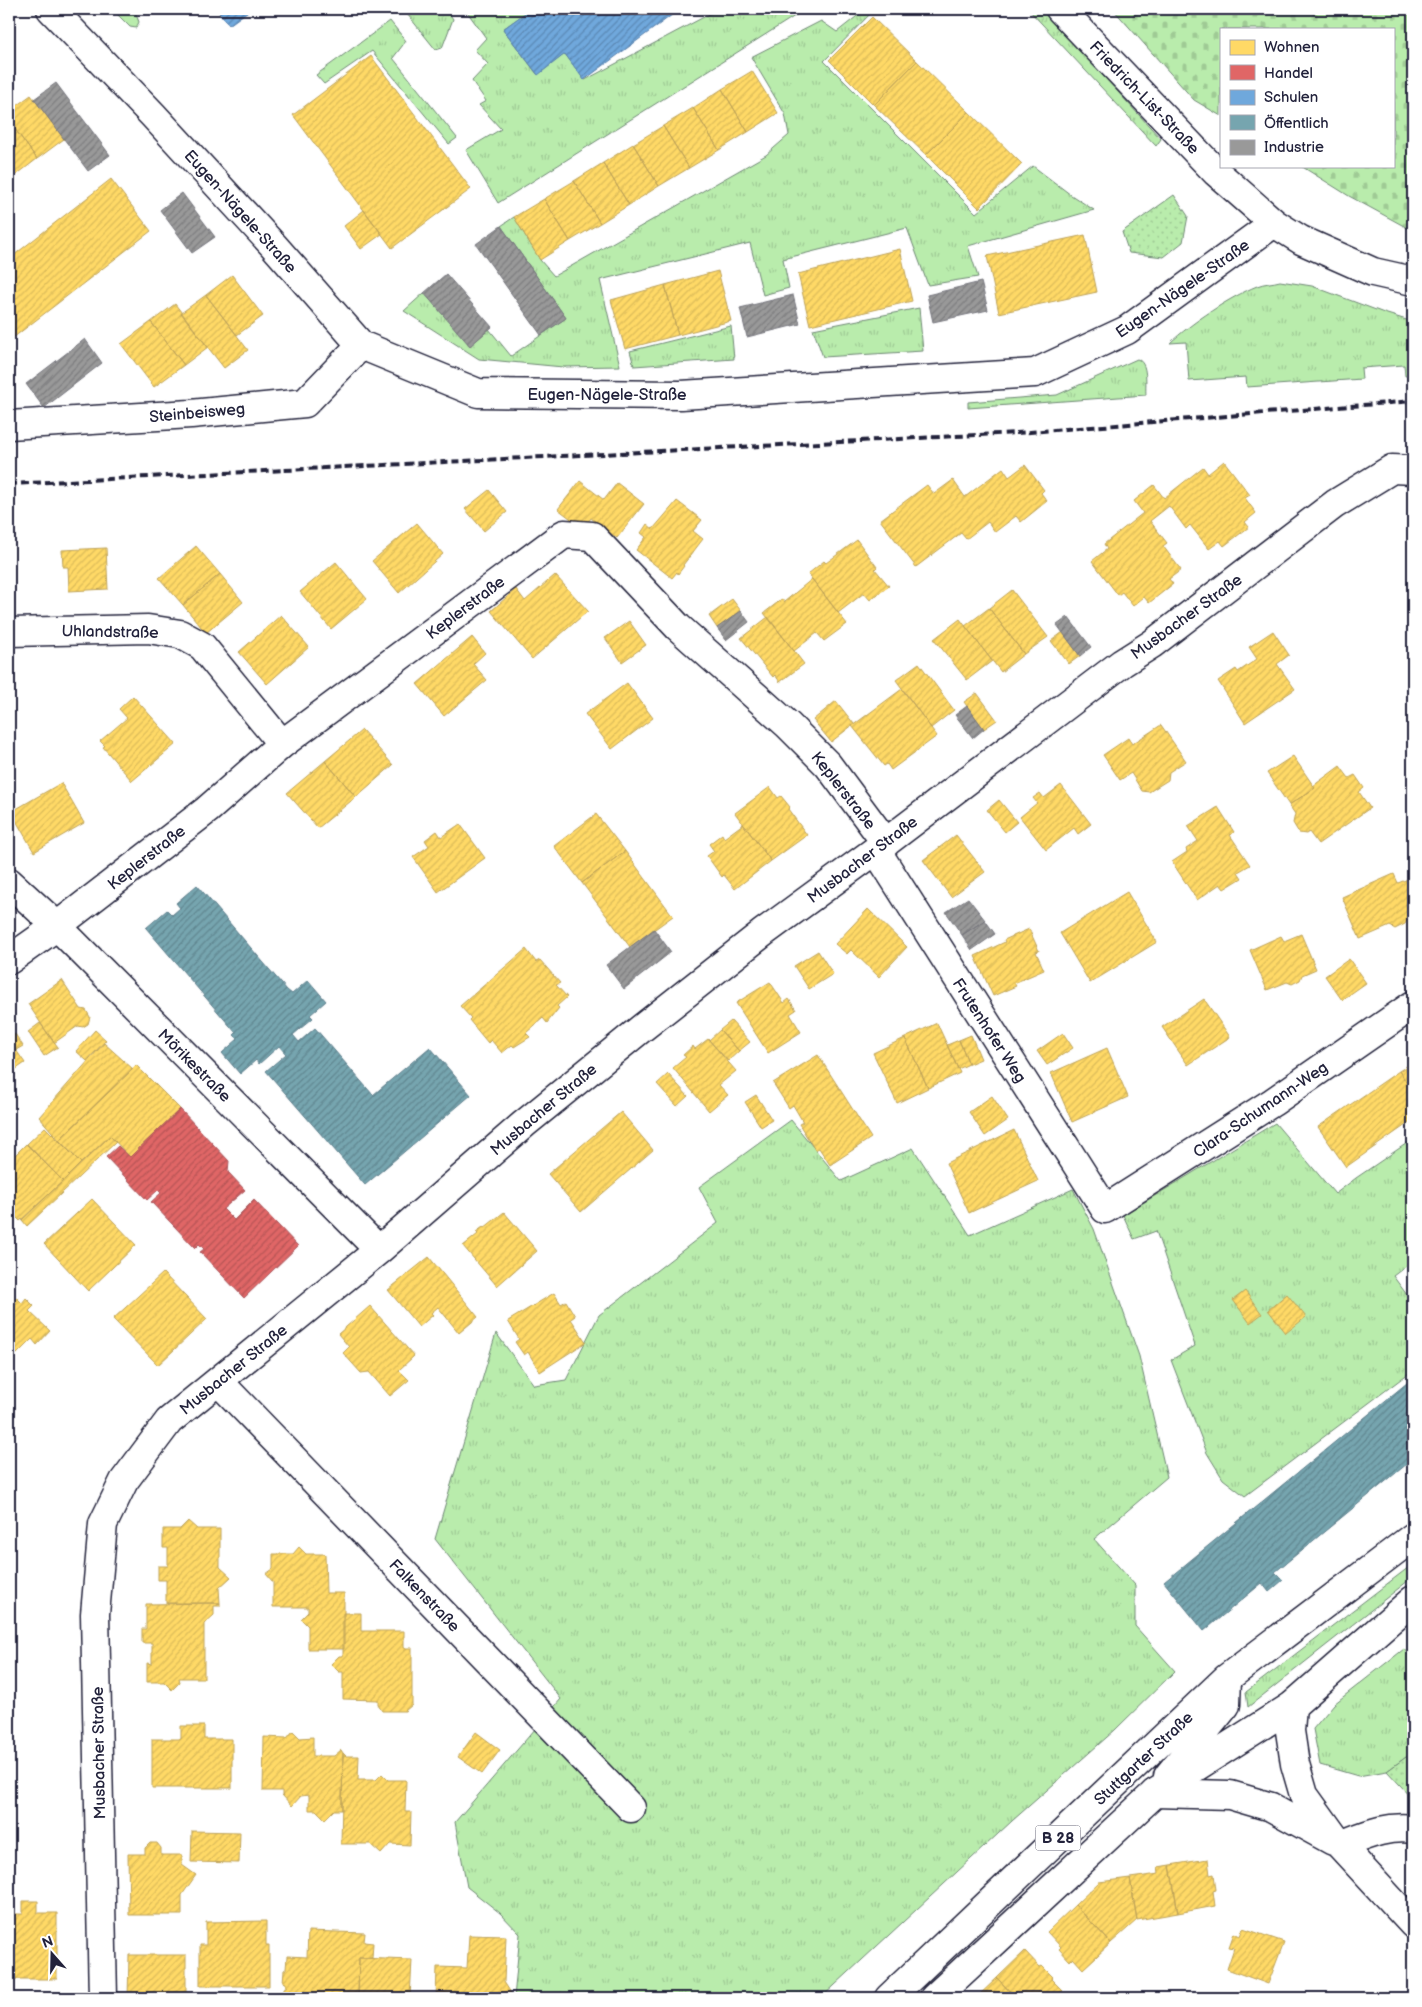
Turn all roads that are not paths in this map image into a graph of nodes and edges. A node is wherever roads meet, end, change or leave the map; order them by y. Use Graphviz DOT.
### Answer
graph roads {
  1 [pos="51,9"];
  2 [pos="1060,9"];
  3 [pos="1274,223"];
  4 [pos="1413,281"];
  5 [pos="361,346"];
  6 [pos="9,425"];
  7 [pos="1413,470"];
  8 [pos="9,632"];
  9 [pos="282,744"];
  10 [pos="881,847"];
  11 [pos="9,882"];
  12 [pos="57,926"];
  13 [pos="9,960"];
  14 [pos="1413,1005"];
  15 [pos="1105,1209"];
  16 [pos="379,1250"];
  17 [pos="219,1382"];
  18 [pos="1413,1537"];
  19 [pos="1413,1600"];
  20 [pos="1227,1678"];
  21 [pos="1292,1706"];
  22 [pos="1155,1793"];
  23 [pos="631,1808"];
  24 [pos="1413,1829"];
  25 [pos="1340,1845"];
  26 [pos="1413,1924"];
  27 [pos="103,1998"];
  28 [pos="889,1998"];
  29 [pos="934,1998"];
  1 -- 5 [label="street, Eugen-Nägele-Straße"];
  2 -- 3 [label="street, Friedrich-List-Straße"];
  3 -- 4 [label="street, Friedrich-List-Straße"];
  3 -- 5 [label="street, Eugen-Nägele-Straße"];
  5 -- 6 [label="street, Steinbeisweg"];
  7 -- 10 [label="street, Musbacher Straße"];
  8 -- 9 [label="street, Uhlandstraße"];
  9 -- 10 [label="street, Keplerstraße"];
  9 -- 12 [label="street, Keplerstraße"];
  10 -- 15 [label="street, Frutenhofer Weg"];
  10 -- 16 [label="street, Musbacher Straße"];
  11 -- 12 [label="street, Mörikestraße"];
  12 -- 13 [label="street, Keplerstraße"];
  12 -- 16 [label="street, Mörikestraße"];
  14 -- 15 [label="street, Clara-Schumann-Weg"];
  16 -- 17 [label="street, Musbacher Straße"];
  17 -- 23 [label="street, Falkenstraße"];
  17 -- 27 [label="street, Musbacher Straße"];
  18 -- 20 [label="street, Stuttgarter Straße / B 28"];
  19 -- 21 [label="street, Stuttgarter Straße / B 28"];
  20 -- 22 [label="street, B 28"];
  20 -- 28 [label="street, Stuttgarter Straße / B 28"];
  21 -- 22 [label="street, Stuttgarter Straße / B 28"];
  21 -- 25 [label="street"];
  22 -- 25 [label="street"];
  22 -- 29 [label="street, Stuttgarter Straße / B 28"];
  24 -- 25 [label="street"];
  25 -- 26 [label="street"];
}
